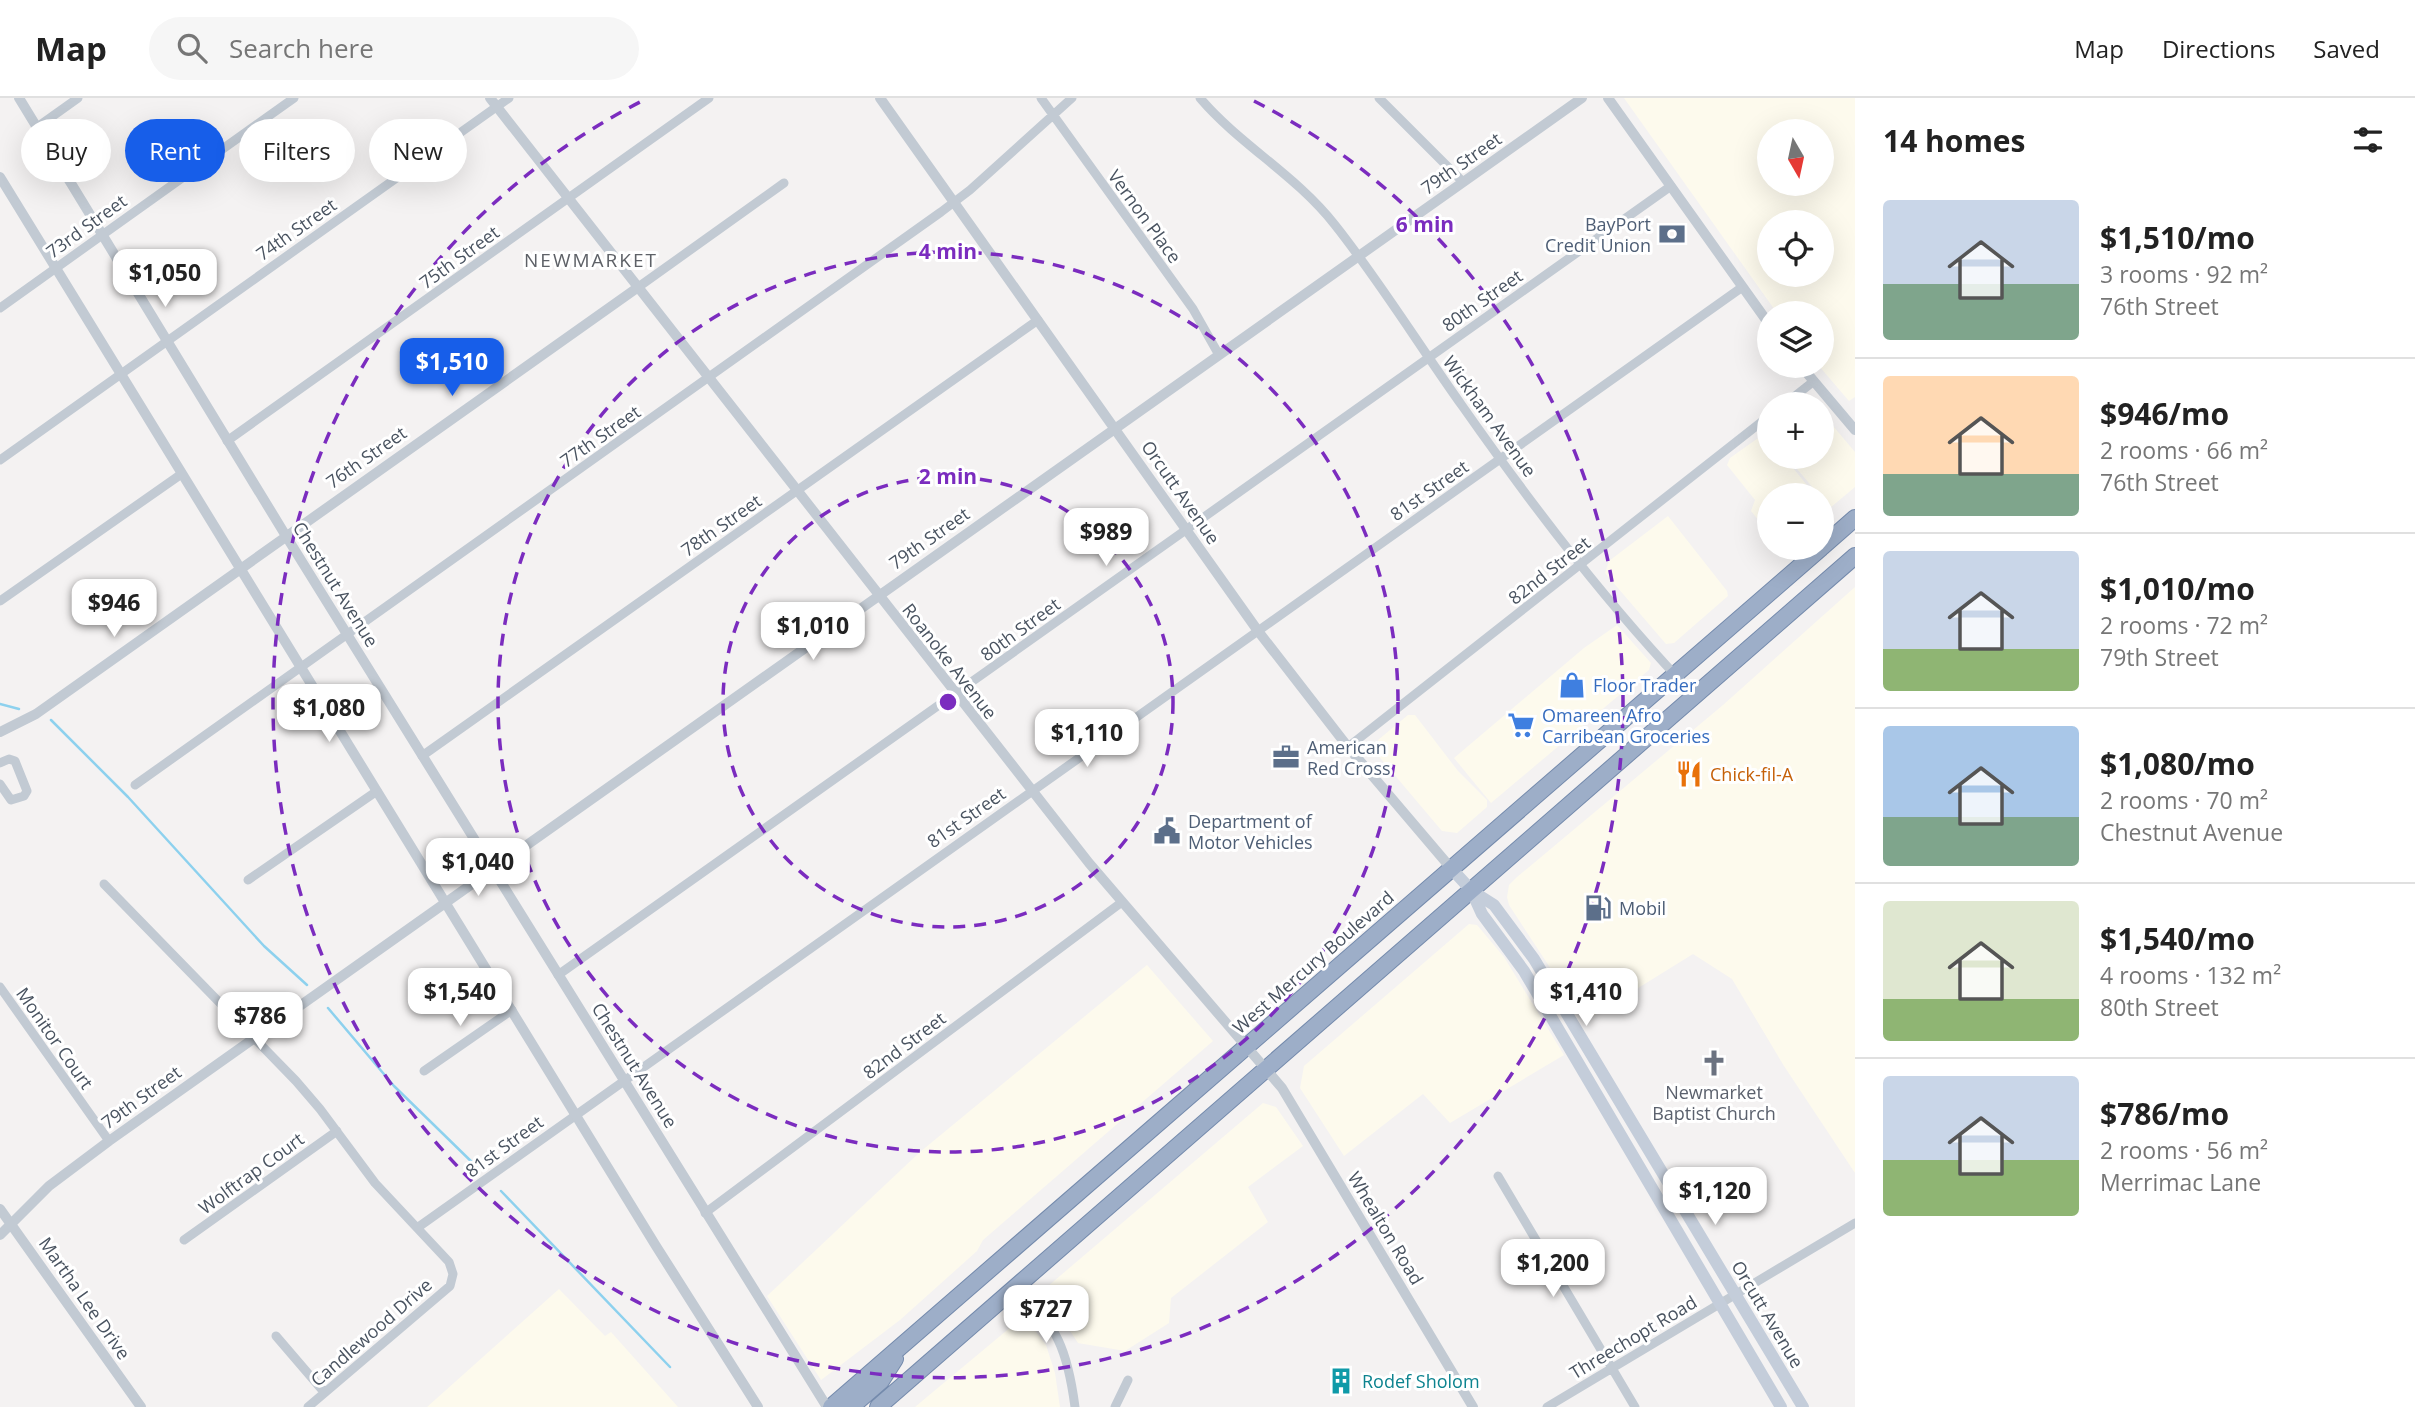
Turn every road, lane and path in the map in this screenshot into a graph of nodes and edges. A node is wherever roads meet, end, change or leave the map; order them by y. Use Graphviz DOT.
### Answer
graph roads {
  1 [pos="19,98"];
  2 [pos="79,98"];
  3 [pos="293,98"];
  4 [pos="509,98"];
  5 [pos="709,98"];
  6 [pos="880,98"];
  7 [pos="1041,98"];
  8 [pos="1072,98"];
  9 [pos="1200,98"];
  10 [pos="1379,98"];
  11 [pos="1582,98"];
  12 [pos="1608,98"];
  13 [pos="493,102"];
  14 [pos="1053,114"];
  15 [pos="31,119"];
  16 [pos="49,119"];
  17 [pos="0,177"];
  18 [pos="69,182"];
  19 [pos="1463,182"];
  20 [pos="784,183"];
  21 [pos="1671,186"];
  22 [pos="568,198"];
  23 [pos="955,202"];
  24 [pos="102,235"];
  25 [pos="1359,256"];
  26 [pos="55,268"];
  27 [pos="637,288"];
  28 [pos="1741,288"];
  29 [pos="0,308"];
  30 [pos="1757,309"];
  31 [pos="1038,320"];
  32 [pos="166,341"];
  33 [pos="1219,355"];
  34 [pos="1429,358"];
  35 [pos="120,375"];
  36 [pos="1811,378"];
  37 [pos="708,379"];
  38 [pos="1814,382"];
  39 [pos="1801,392"];
  40 [pos="1757,426"];
  41 [pos="1115,428"];
  42 [pos="1855,430"];
  43 [pos="228,442"];
  44 [pos="1500,459"];
  45 [pos="0,460"];
  46 [pos="180,475"];
  47 [pos="796,491"];
  48 [pos="1855,518"];
  49 [pos="1186,529"];
  50 [pos="285,536"];
  51 [pos="1834,536"];
  52 [pos="1855,556"];
  53 [pos="1806,560"];
  54 [pos="1581,565"];
  55 [pos="239,569"];
  56 [pos="878,596"];
  57 [pos="0,601"];
  58 [pos="1258,631"];
  59 [pos="347,635"];
  60 [pos="300,667"];
  61 [pos="1674,675"];
  62 [pos="955,695"];
  63 [pos="1696,697"];
  64 [pos="0,733"];
  65 [pos="1348,747"];
  66 [pos="0,751"];
  67 [pos="422,756"];
  68 [pos="2,762"];
  69 [pos="0,783"];
  70 [pos="135,785"];
  71 [pos="1031,790"];
  72 [pos="377,792"];
  73 [pos="1450,867"];
  74 [pos="492,869"];
  75 [pos="248,880"];
  76 [pos="104,884"];
  77 [pos="1472,891"];
  78 [pos="446,902"];
  79 [pos="1122,902"];
  80 [pos="558,975"];
  81 [pos="0,987"];
  82 [pos="512,1010"];
  83 [pos="1563,1037"];
  84 [pos="253,1038"];
  85 [pos="1247,1046"];
  86 [pos="1602,1068"];
  87 [pos="1266,1069"];
  88 [pos="424,1071"];
  89 [pos="625,1079"];
  90 [pos="575,1114"];
  91 [pos="337,1131"];
  92 [pos="110,1141"];
  93 [pos="1497,1176"];
  94 [pos="0,1209"];
  95 [pos="705,1213"];
  96 [pos="10,1223"];
  97 [pos="1855,1223"];
  98 [pos="417,1228"];
  99 [pos="0,1235"];
  100 [pos="184,1240"];
  101 [pos="1019,1284"];
  102 [pos="1735,1293"];
  103 [pos="1720,1303"];
  104 [pos="276,1336"];
  105 [pos="905,1342"];
  106 [pos="1612,1368"];
  107 [pos="1128,1380"];
  108 [pos="324,1392"];
  109 [pos="141,1407"];
  110 [pos="308,1407"];
  111 [pos="758,1407"];
  112 [pos="829,1407"];
  113 [pos="851,1407"];
  114 [pos="878,1407"];
  115 [pos="1075,1407"];
  116 [pos="1115,1407"];
  117 [pos="1473,1407"];
  118 [pos="1547,1407"];
  119 [pos="1634,1407"];
  120 [pos="1781,1407"];
  121 [pos="1802,1407"];
  1 -- 15 [label="street, Chestnut Avenue"];
  2 -- 16 [label="street"];
  3 -- 24 [label="street, 73rd Street"];
  4 -- 13 [label="street, 74th Street"];
  5 -- 22 [label="street, 75th Street"];
  6 -- 23 [label="street, Orcutt Avenue"];
  7 -- 14 [label="street, Vernon Place"];
  8 -- 14 [label="street, 77th Street"];
  9 -- 25 [label="street, Wickham Avenue"];
  10 -- 19 [label="street"];
  11 -- 19 [label="street, 79th Street"];
  12 -- 21 [label="street"];
  13 -- 22 [label="street, Roanoke Avenue"];
  13 -- 32 [label="street, 74th Street"];
  14 -- 23 [label="street, 77th Street"];
  14 -- 33 [label="street, Vernon Place"];
  17 -- 26 [label="street"];
  18 -- 24 [label="street, Chestnut Avenue"];
  19 -- 25 [label="street, 79th Street"];
  20 -- 27 [label="street, 76th Street"];
  21 -- 28 [label="street"];
  21 -- 34 [label="street, 80th Street"];
  22 -- 27 [label="street, Roanoke Avenue"];
  22 -- 43 [label="street, 75th Street"];
  23 -- 31 [label="street, Orcutt Avenue"];
  23 -- 37 [label="street, 77th Street"];
  24 -- 26 [label="street, 73rd Street"];
  24 -- 32 [label="street, Chestnut Avenue"];
  25 -- 33 [label="street, 79th Street"];
  25 -- 34 [label="street, Wickham Avenue"];
  26 -- 29 [label="street, 73rd Street"];
  26 -- 35 [label="street"];
  27 -- 37 [label="street, Roanoke Avenue"];
  27 -- 50 [label="street, 76th Street"];
  28 -- 30 [label="street"];
  28 -- 44 [label="street, 81st Street"];
  31 -- 41 [label="street, Orcutt Avenue"];
  31 -- 47 [label="street, 78th Street"];
  32 -- 35 [label="street, 74th Street"];
  32 -- 43 [label="street, Chestnut Avenue"];
  33 -- 41 [label="street, 79th Street"];
  34 -- 44 [label="street, Wickham Avenue"];
  34 -- 49 [label="street, 80th Street"];
  35 -- 45 [label="street, 74th Street"];
  35 -- 46 [label="street"];
  36 -- 38 [label="street"];
  37 -- 47 [label="street, Roanoke Avenue"];
  37 -- 59 [label="street, 77th Street"];
  38 -- 39 [label="street"];
  38 -- 42 [label="street"];
  40 -- 54 [label="street, 82nd Street"];
  41 -- 49 [label="street, Orcutt Avenue"];
  41 -- 56 [label="street, 79th Street"];
  43 -- 50 [label="street, Chestnut Avenue"];
  44 -- 54 [label="street, Wickham Avenue"];
  44 -- 58 [label="street, 81st Street"];
  46 -- 55 [label="street"];
  46 -- 57 [label="street"];
  47 -- 56 [label="street, Roanoke Avenue"];
  47 -- 67 [label="street, 78th Street"];
  48 -- 51 [label="highway, West Mercury Boulevard"];
  49 -- 58 [label="street, Orcutt Avenue"];
  49 -- 62 [label="street, 80th Street"];
  50 -- 55 [label="street, 76th Street"];
  50 -- 59 [label="street, Chestnut Avenue"];
  52 -- 63 [label="highway"];
  53 -- 61 [label="highway, West Mercury Boulevard"];
  54 -- 61 [label="street, Wickham Avenue"];
  54 -- 65 [label="street, 82nd Street"];
  55 -- 60 [label="street"];
  55 -- 64 [label="street, 76th Street"];
  56 -- 62 [label="street, Roanoke Avenue"];
  56 -- 74 [label="street, 79th Street"];
  58 -- 65 [label="street, Orcutt Avenue"];
  58 -- 71 [label="street, 81st Street"];
  59 -- 60 [label="street, 77th Street"];
  59 -- 67 [label="street, Chestnut Avenue"];
  60 -- 70 [label="street, 77th Street"];
  60 -- 72 [label="street"];
  61 -- 63 [label="street, Wickham Avenue"];
  61 -- 73 [label="highway, West Mercury Boulevard"];
  62 -- 71 [label="street, Roanoke Avenue"];
  62 -- 80 [label="street, 80th Street"];
  63 -- 77 [label="highway"];
  65 -- 73 [label="street, Orcutt Avenue"];
  66 -- 68 [label="street"];
  67 -- 74 [label="street, Chestnut Avenue"];
  68 -- 69 [label="street"];
  71 -- 79 [label="street, Roanoke Avenue"];
  71 -- 89 [label="street, 81st Street"];
  72 -- 75 [label="street"];
  72 -- 78 [label="street"];
  73 -- 77 [label="main road, Orcutt Avenue"];
  73 -- 85 [label="highway, West Mercury Boulevard"];
  74 -- 78 [label="street, 79th Street"];
  74 -- 80 [label="street, Chestnut Avenue"];
  76 -- 84 [label="street, Candlewood Drive"];
  77 -- 83 [label="main road, Orcutt Avenue"];
  77 -- 86 [label="main road, Orcutt Avenue"];
  77 -- 87 [label="highway"];
  78 -- 82 [label="street"];
  78 -- 84 [label="street, 79th Street"];
  79 -- 85 [label="street, Roanoke Avenue"];
  79 -- 95 [label="street, 82nd Street"];
  80 -- 89 [label="street, Chestnut Avenue"];
  81 -- 92 [label="street, Monitor Court"];
  82 -- 88 [label="street"];
  82 -- 90 [label="street"];
  83 -- 86 [label="main road"];
  83 -- 103 [label="main road, Orcutt Avenue"];
  84 -- 91 [label="street, Candlewood Drive"];
  84 -- 92 [label="street, 79th Street"];
  85 -- 87 [label="street, Roanoke Avenue"];
  85 -- 105 [label="highway, West Mercury Boulevard"];
  86 -- 102 [label="main road, Orcutt Avenue"];
  87 -- 101 [label="highway"];
  87 -- 117 [label="street, Whealton Road"];
  89 -- 90 [label="street, 81st Street"];
  89 -- 95 [label="street, Chestnut Avenue"];
  90 -- 98 [label="street, 81st Street"];
  90 -- 111 [label="street"];
  91 -- 98 [label="street, Candlewood Drive"];
  91 -- 100 [label="street, Wolftrap Court"];
  92 -- 96 [label="street, 79th Street"];
  93 -- 106 [label="street"];
  94 -- 96 [label="street, Martha Lee Drive"];
  95 -- 112 [label="street, Chestnut Avenue"];
  96 -- 99 [label="street, 79th Street"];
  96 -- 109 [label="street, Martha Lee Drive"];
  97 -- 102 [label="street, Threechopt Road"];
  98 -- 108 [label="street, Candlewood Drive"];
  101 -- 114 [label="highway"];
  101 -- 115 [label="street"];
  102 -- 103 [label="street, Threechopt Road"];
  102 -- 121 [label="main road, Orcutt Avenue"];
  103 -- 106 [label="street, Threechopt Road"];
  103 -- 120 [label="main road, Orcutt Avenue"];
  104 -- 108 [label="street"];
  105 -- 112 [label="highway, West Mercury Boulevard"];
  105 -- 113 [label="highway"];
  106 -- 118 [label="street, Threechopt Road"];
  106 -- 119 [label="street"];
  107 -- 116 [label="street"];
  108 -- 110 [label="street, Candlewood Drive"];
}
